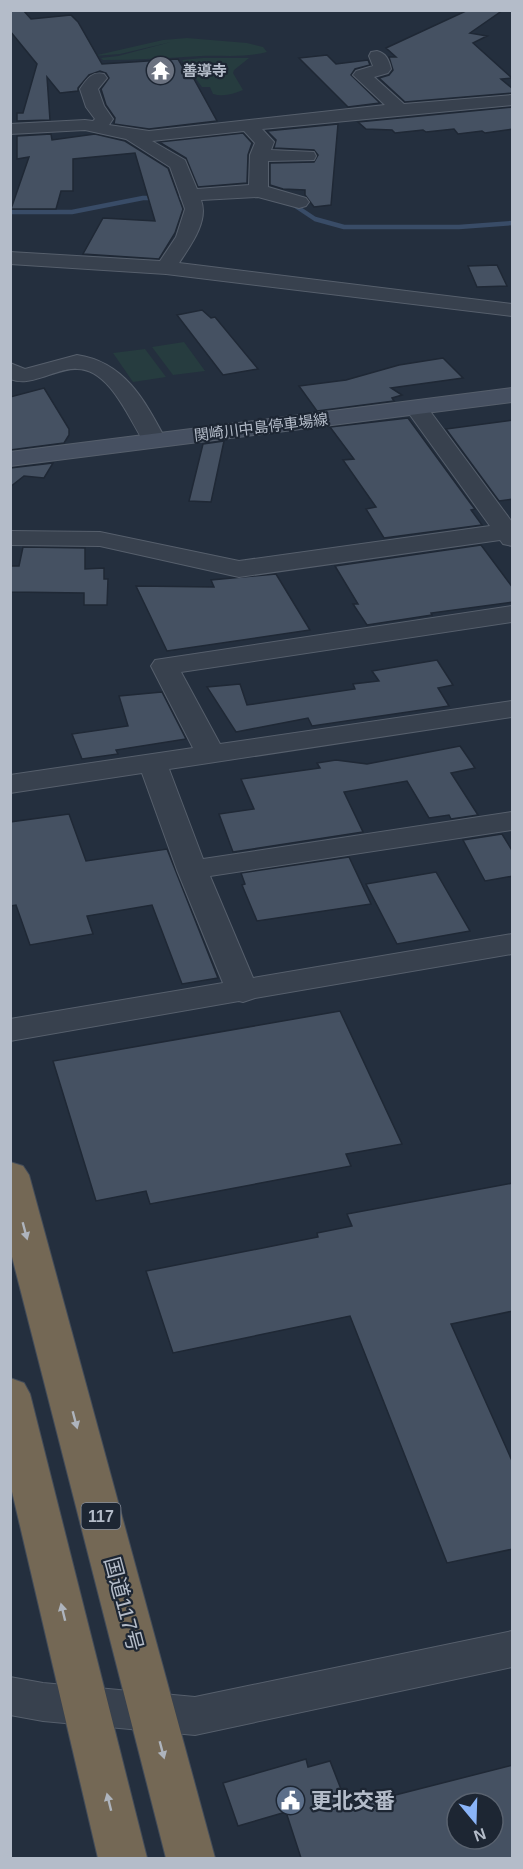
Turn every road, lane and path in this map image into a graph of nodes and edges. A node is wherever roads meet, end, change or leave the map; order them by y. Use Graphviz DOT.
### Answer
graph roads {
  1 [pos="377,56"];
  2 [pos="98,78"];
  3 [pos="509,105"];
  4 [pos="399,110"];
  5 [pos="338,117"];
  6 [pos="248,125"];
  7 [pos="98,127"];
  8 [pos="10,129"];
  9 [pos="370,131"];
  10 [pos="136,135"];
  11 [pos="260,155"];
  12 [pos="307,156"];
  13 [pos="258,191"];
  14 [pos="190,195"];
  15 [pos="299,202"];
  16 [pos="10,258"];
  17 [pos="166,268"];
  18 [pos="513,310"];
  19 [pos="10,370"];
  20 [pos="513,395"];
  21 [pos="416,408"];
  22 [pos="154,440"];
  23 [pos="10,459"];
  24 [pos="501,506"];
  25 [pos="510,535"];
  26 [pos="10,538"];
  27 [pos="513,614"];
  28 [pos="513,709"];
  29 [pos="210,753"];
  30 [pos="152,762"];
  31 [pos="10,784"];
  32 [pos="513,821"];
  33 [pos="192,870"];
  34 [pos="513,944"];
  35 [pos="243,992"];
  36 [pos="10,1030"];
  37 [pos="10,1175"];
  38 [pos="10,1394"];
  39 [pos="513,1649"];
  40 [pos="10,1696"];
  41 [pos="87,1706"];
  42 [pos="152,1712"];
  43 [pos="123,1858"];
  44 [pos="191,1858"];
  1 -- 4 [label="street"];
  2 -- 7 [label="street"];
  3 -- 4 [label="street"];
  4 -- 5 [label="street"];
  5 -- 6 [label="street"];
  5 -- 9 [label="street"];
  6 -- 10 [label="street"];
  6 -- 11 [label="street"];
  7 -- 8 [label="street"];
  7 -- 10 [label="street"];
  10 -- 14 [label="street"];
  11 -- 12 [label="street"];
  11 -- 13 [label="street"];
  13 -- 14 [label="street"];
  13 -- 15 [label="street"];
  14 -- 17 [label="street"];
  16 -- 17 [label="street"];
  17 -- 18 [label="street"];
  19 -- 22 [label="street"];
  20 -- 21 [label="main road, 関崎川中島停車場線"];
  21 -- 22 [label="main road, 関崎川中島停車場線"];
  21 -- 24 [label="street"];
  22 -- 23 [label="main road, 関崎川中島停車場線"];
  24 -- 25 [label="street"];
  25 -- 26 [label="street"];
  27 -- 29 [label="street"];
  28 -- 29 [label="street"];
  29 -- 30 [label="street"];
  30 -- 31 [label="street"];
  30 -- 33 [label="street"];
  32 -- 33 [label="street"];
  33 -- 35 [label="street"];
  34 -- 35 [label="street"];
  35 -- 36 [label="street"];
  37 -- 42 [label="highway, 国道117号 / 117, one-way"];
  41 -- 38 [label="highway, one-way"];
  39 -- 42 [label="street"];
  40 -- 41 [label="street"];
  41 -- 42 [label="street"];
  43 -- 41 [label="highway, one-way"];
  42 -- 44 [label="highway, 国道117号 / 117, one-way"];
}
